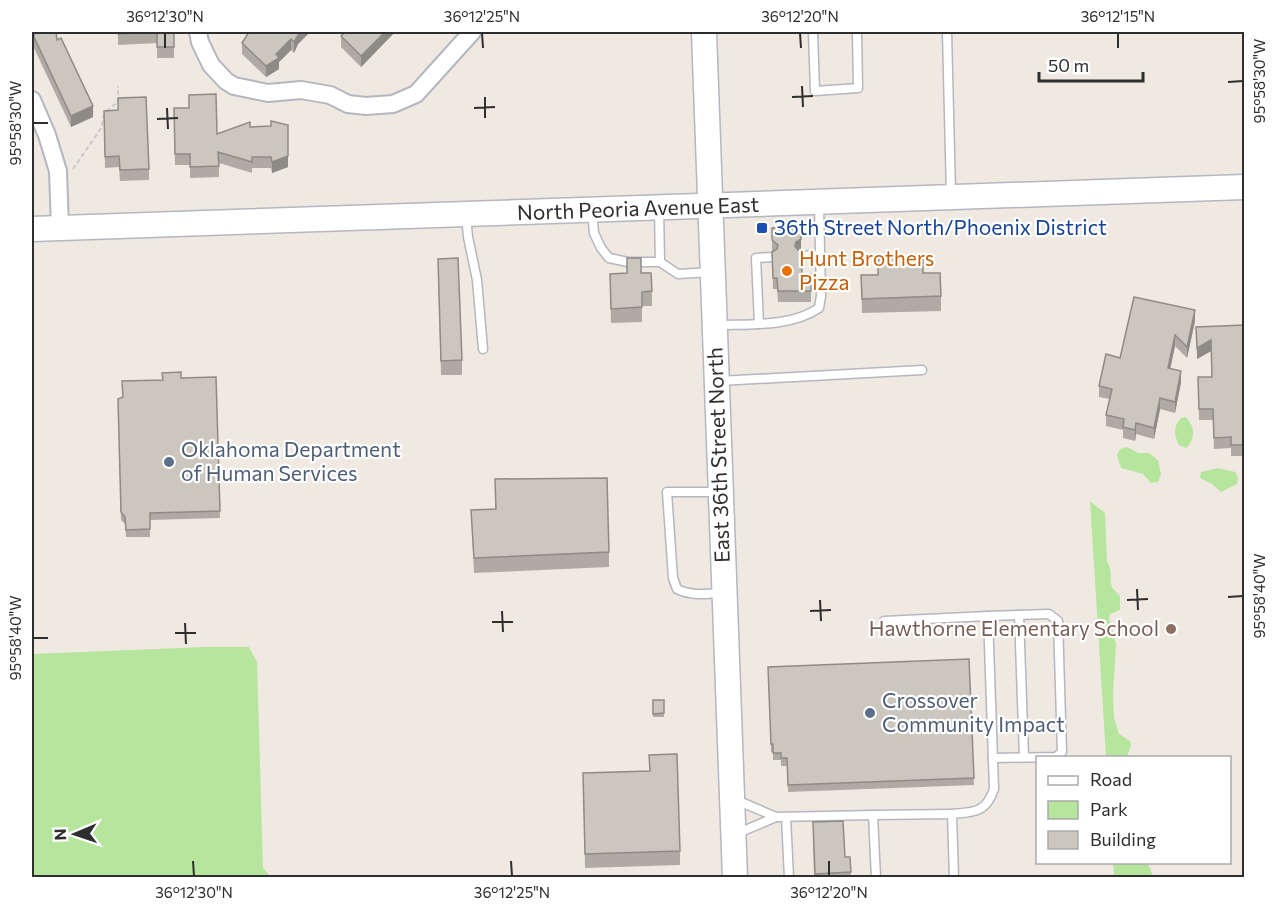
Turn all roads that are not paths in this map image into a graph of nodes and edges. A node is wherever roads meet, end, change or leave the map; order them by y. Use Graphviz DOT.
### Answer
graph roads {
  1 [pos="198,32"];
  2 [pos="472,32"];
  3 [pos="704,32"];
  4 [pos="813,32"];
  5 [pos="857,32"];
  6 [pos="947,32"];
  7 [pos="32,100"];
  8 [pos="1245,187"];
  9 [pos="951,198"];
  10 [pos="819,202"];
  11 [pos="710,206"];
  12 [pos="659,208"];
  13 [pos="592,211"];
  14 [pos="466,214"];
  15 [pos="60,228"];
  16 [pos="32,229"];
  17 [pos="820,255"];
  18 [pos="801,256"];
  19 [pos="772,257"];
  20 [pos="660,262"];
  21 [pos="712,272"];
  22 [pos="759,324"];
  23 [pos="714,325"];
  24 [pos="483,349"];
  25 [pos="922,370"];
  26 [pos="716,381"];
  27 [pos="720,492"];
  28 [pos="724,593"];
  29 [pos="1019,615"];
  30 [pos="987,616"];
  31 [pos="885,621"];
  32 [pos="1057,756"];
  33 [pos="993,758"];
  34 [pos="1024,758"];
  35 [pos="1036,758"];
  36 [pos="731,798"];
  37 [pos="952,814"];
  38 [pos="873,815"];
  39 [pos="781,817"];
  40 [pos="733,835"];
  41 [pos="735,878"];
  42 [pos="789,878"];
  43 [pos="876,878"];
  44 [pos="954,878"];
  1 -- 2 [label="street"];
  3 -- 11 [label="main road, East 36th Street North"];
  4 -- 5 [label="lane"];
  6 -- 9 [label="lane"];
  7 -- 15 [label="street"];
  8 -- 9 [label="main road, North Peoria Avenue East"];
  9 -- 10 [label="main road, North Peoria Avenue East"];
  10 -- 11 [label="main road, North Peoria Avenue East"];
  10 -- 17 [label="lane"];
  11 -- 12 [label="main road, North Peoria Avenue East"];
  11 -- 21 [label="main road, East 36th Street North"];
  12 -- 13 [label="main road, North Peoria Avenue East"];
  12 -- 20 [label="lane"];
  13 -- 14 [label="main road, North Peoria Avenue East"];
  13 -- 20 [label="lane"];
  14 -- 15 [label="main road, North Peoria Avenue East"];
  14 -- 24 [label="lane"];
  15 -- 16 [label="main road, North Peoria Avenue East"];
  17 -- 18 [label="lane"];
  17 -- 22 [label="lane"];
  19 -- 22 [label="lane"];
  20 -- 21 [label="lane"];
  21 -- 23 [label="main road, East 36th Street North"];
  22 -- 23 [label="lane"];
  23 -- 26 [label="main road, East 36th Street North"];
  25 -- 26 [label="lane"];
  26 -- 27 [label="main road, East 36th Street North"];
  27 -- 28 [label="main road, East 36th Street North"];
  27 -- 28 [label="lane"];
  28 -- 36 [label="main road, East 36th Street North"];
  29 -- 30 [label="lane"];
  29 -- 32 [label="lane"];
  29 -- 34 [label="lane"];
  30 -- 31 [label="lane"];
  30 -- 33 [label="lane"];
  33 -- 34 [label="lane"];
  33 -- 37 [label="lane"];
  34 -- 35 [label="lane"];
  36 -- 39 [label="lane"];
  36 -- 40 [label="main road, East 36th Street North"];
  37 -- 38 [label="lane"];
  37 -- 44 [label="lane"];
  38 -- 39 [label="lane"];
  38 -- 43 [label="lane"];
  39 -- 40 [label="lane"];
  39 -- 42 [label="lane"];
  40 -- 41 [label="main road, East 36th Street North"];
}
